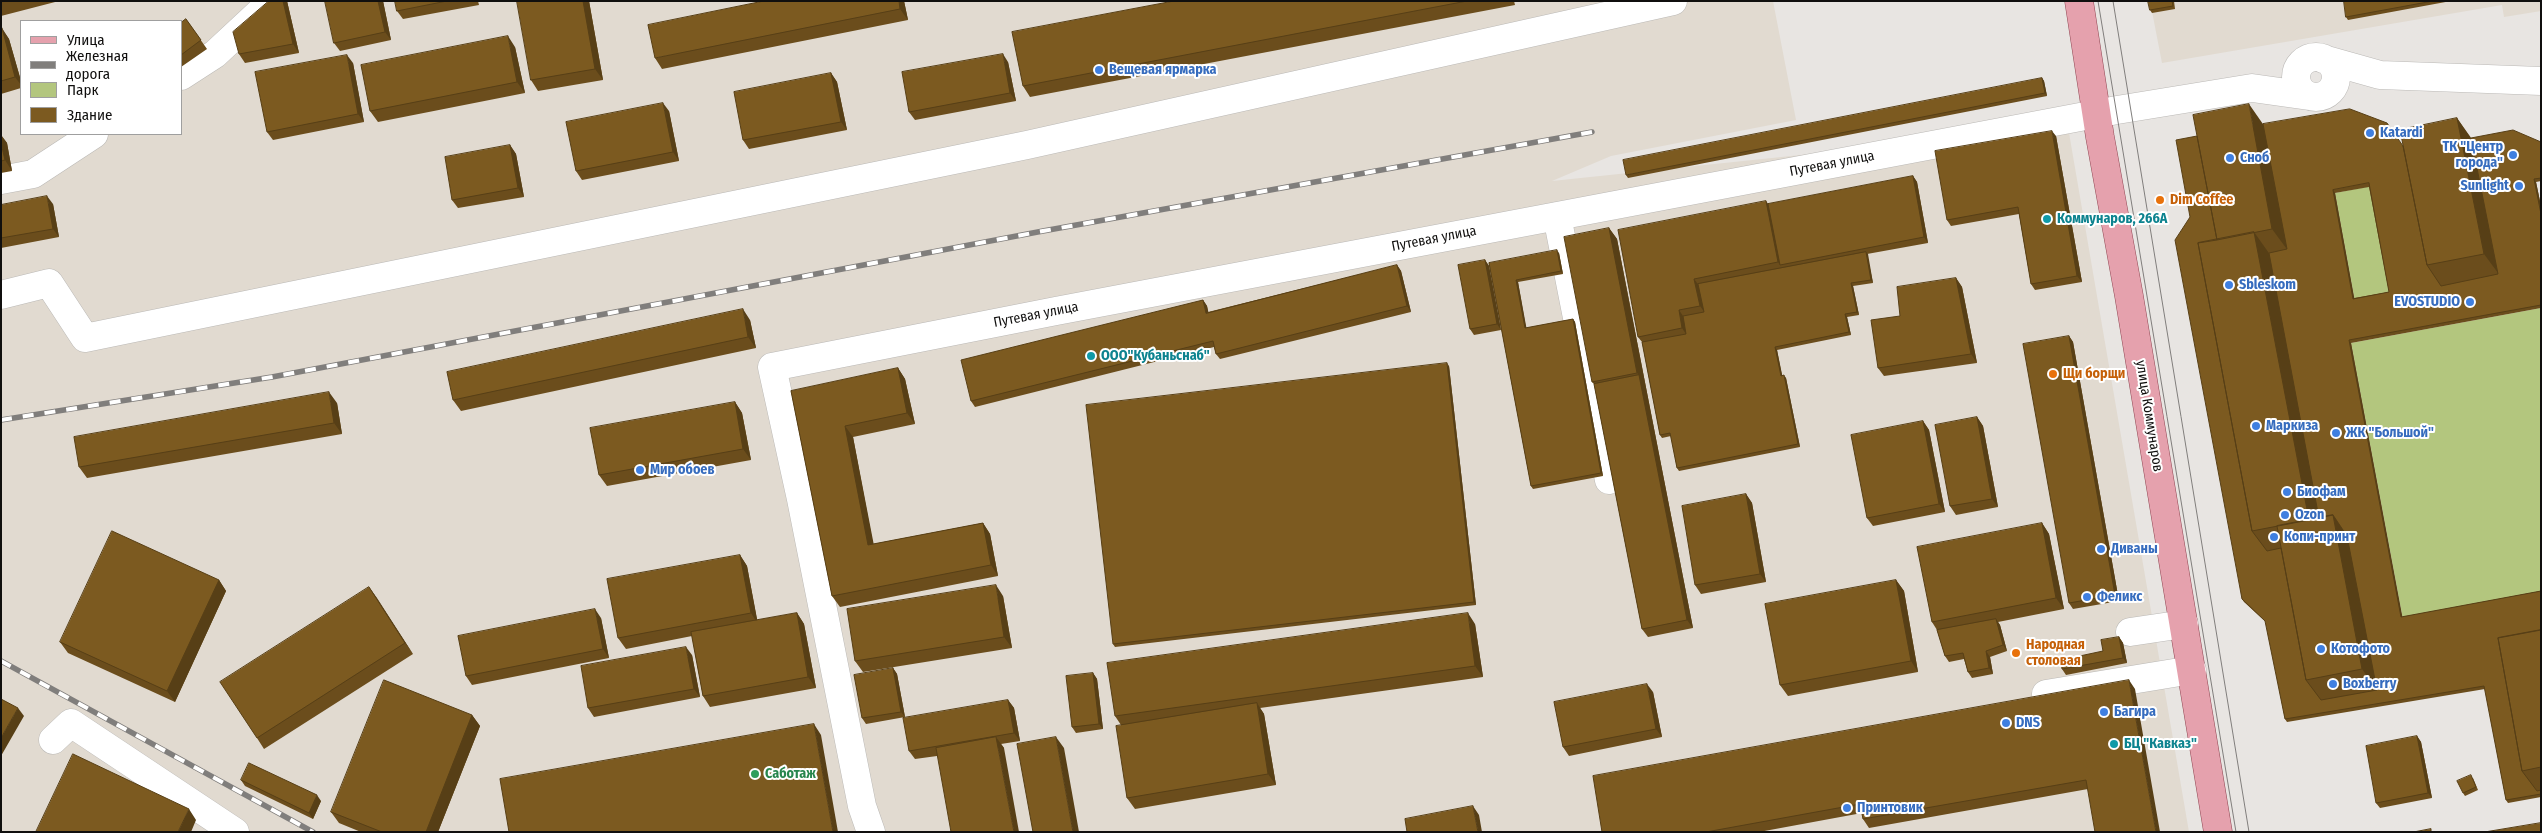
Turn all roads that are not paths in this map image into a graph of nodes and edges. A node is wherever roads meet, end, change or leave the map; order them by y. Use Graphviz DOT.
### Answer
graph roads {
  1 [pos="272,1"];
  2 [pos="1673,1"];
  3 [pos="2079,1"];
  4 [pos="182,75"];
  5 [pos="2541,81"];
  6 [pos="2096,114"];
  7 [pos="92,135"];
  8 [pos="1,180"];
  9 [pos="1556,216"];
  10 [pos="1,295"];
  11 [pos="1609,480"];
  12 [pos="2184,624"];
  13 [pos="2130,632"];
  14 [pos="2192,670"];
  15 [pos="2046,694"];
  16 [pos="53,740"];
  17 [pos="235,832"];
  18 [pos="872,832"];
  19 [pos="2218,832"];
  1 -- 4 [label="street"];
  2 -- 10 [label="street"];
  3 -- 6 [label="main road, улица Коммунаров"];
  5 -- 6 [label="street, Путевая улица"];
  6 -- 9 [label="street, Путевая улица"];
  6 -- 12 [label="main road, улица Коммунаров"];
  7 -- 8 [label="street"];
  9 -- 11 [label="street"];
  9 -- 18 [label="street, Путевая улица"];
  12 -- 13 [label="street"];
  12 -- 14 [label="main road, улица Коммунаров"];
  14 -- 15 [label="street"];
  14 -- 19 [label="main road, улица Коммунаров"];
  16 -- 17 [label="street"];
}
